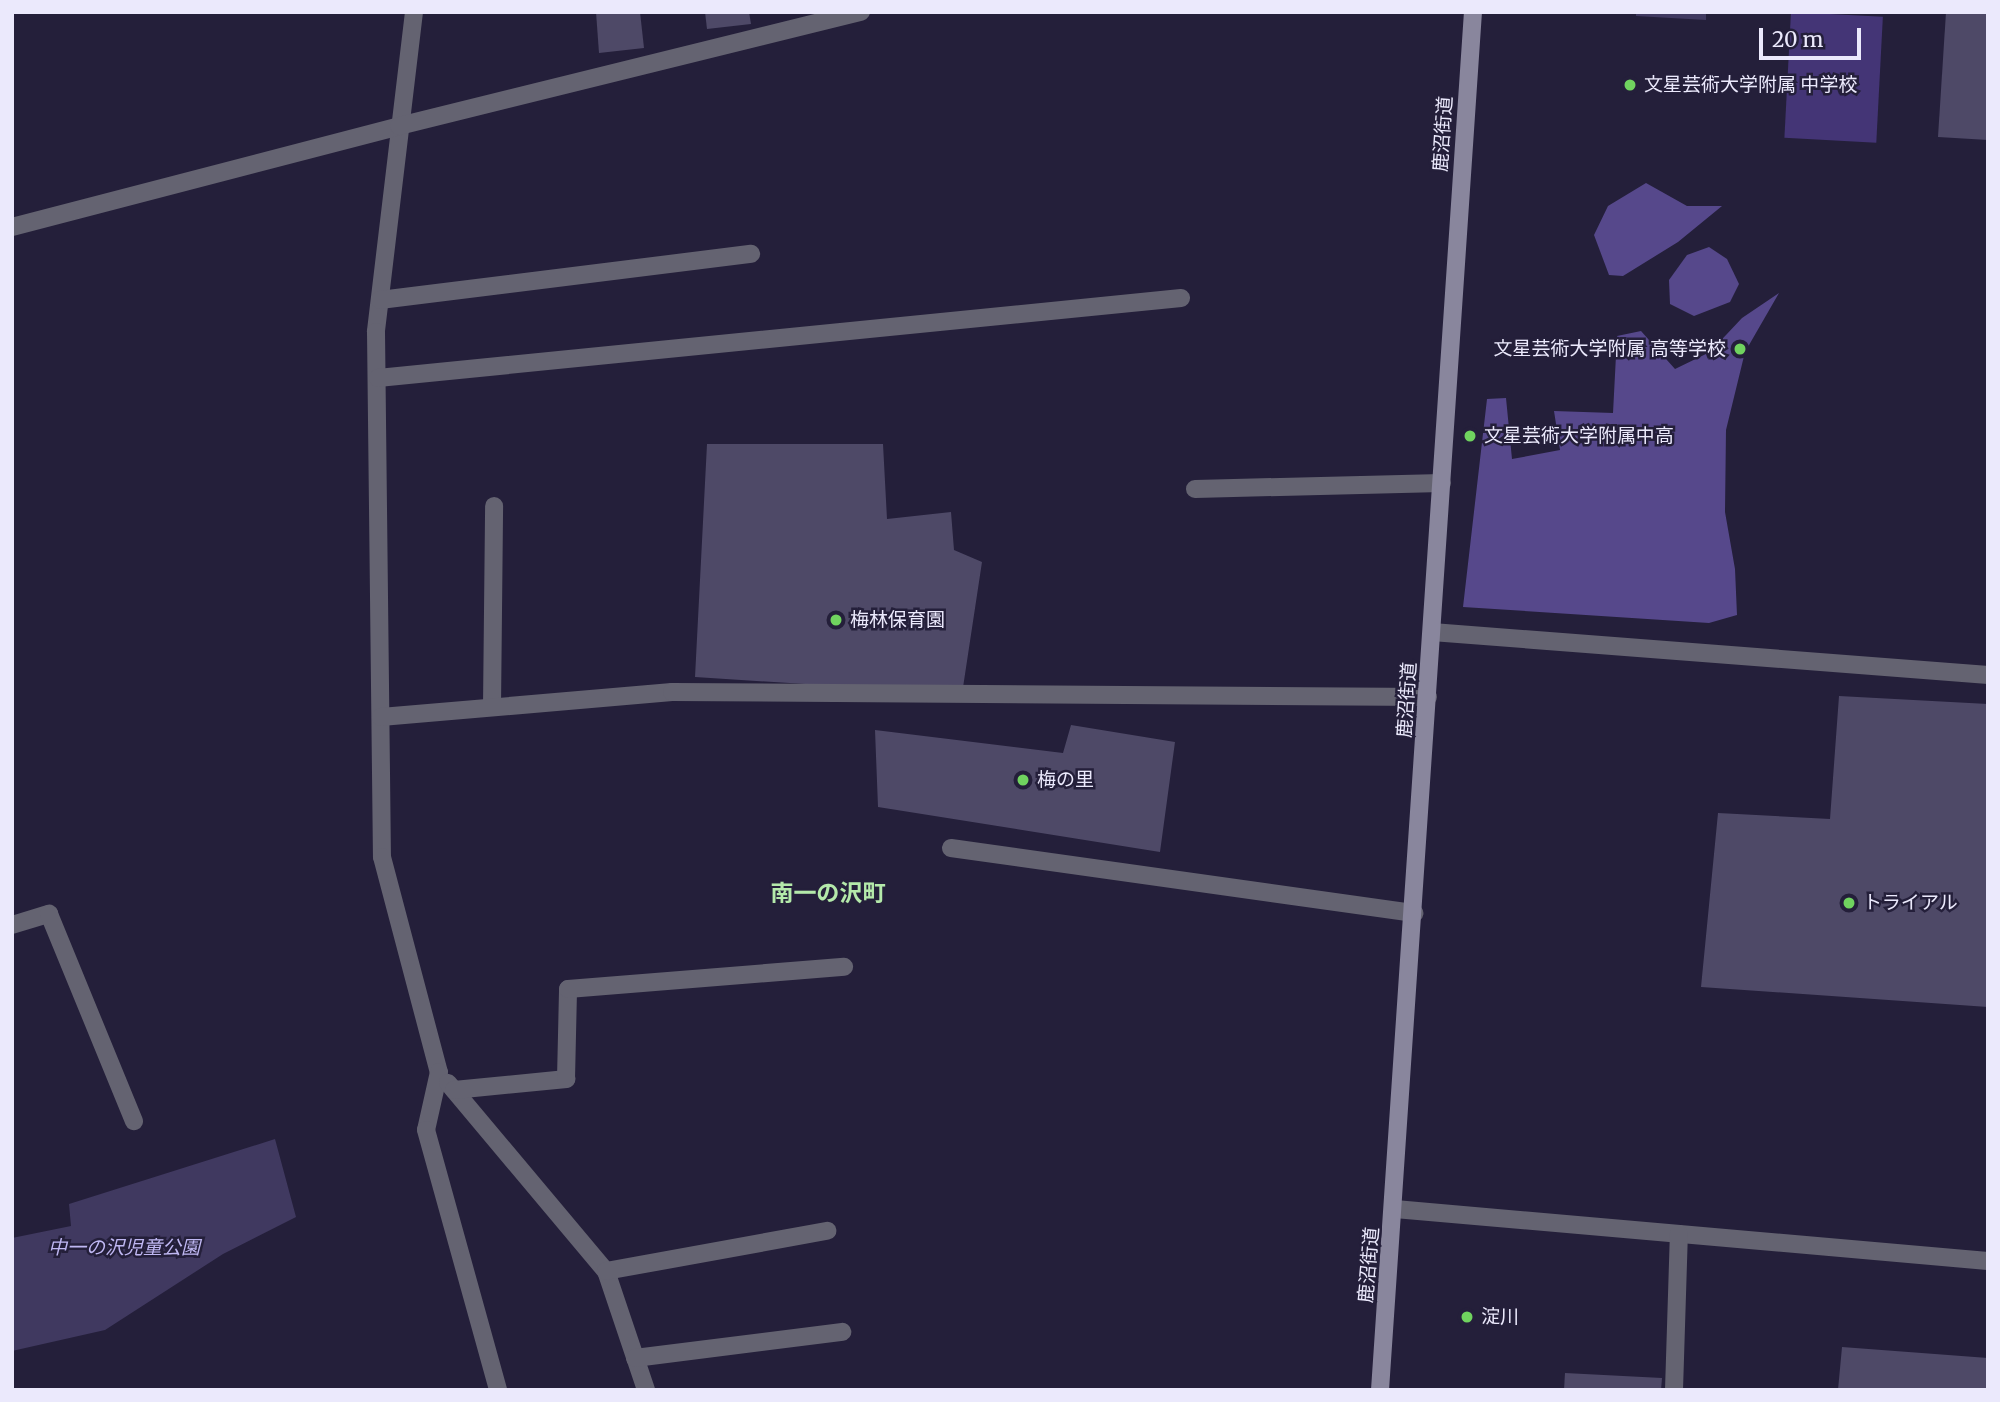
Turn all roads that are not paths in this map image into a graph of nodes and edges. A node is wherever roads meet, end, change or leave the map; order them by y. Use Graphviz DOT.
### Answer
graph roads {
  1 [pos="414,12"];
  2 [pos="861,12"];
  3 [pos="1473,12"];
  4 [pos="399,127"];
  5 [pos="12,227"];
  6 [pos="751,254"];
  7 [pos="1181,298"];
  8 [pos="380,300"];
  9 [pos="378,378"];
  10 [pos="1442,483"];
  11 [pos="1195,489"];
  12 [pos="494,506"];
  13 [pos="1432,632"];
  14 [pos="1988,675"];
  15 [pos="1428,697"];
  16 [pos="492,707"];
  17 [pos="382,717"];
  18 [pos="951,848"];
  19 [pos="1414,913"];
  20 [pos="12,925"];
  21 [pos="844,967"];
  22 [pos="439,1072"];
  23 [pos="454,1090"];
  24 [pos="134,1121"];
  25 [pos="1395,1209"];
  26 [pos="827,1231"];
  27 [pos="1679,1234"];
  28 [pos="1988,1261"];
  29 [pos="606,1271"];
  30 [pos="842,1332"];
  31 [pos="635,1357"];
  32 [pos="498,1390"];
  33 [pos="646,1390"];
  34 [pos="1380,1390"];
  35 [pos="1674,1390"];
  1 -- 4 [label="street"];
  2 -- 4 [label="street"];
  3 -- 10 [label="street, 鹿沼街道"];
  4 -- 5 [label="street"];
  4 -- 8 [label="street"];
  6 -- 8 [label="street"];
  7 -- 9 [label="street"];
  8 -- 9 [label="street"];
  9 -- 17 [label="street"];
  10 -- 11 [label="street"];
  10 -- 13 [label="street, 鹿沼街道"];
  12 -- 16 [label="street"];
  13 -- 14 [label="street"];
  13 -- 15 [label="street, 鹿沼街道"];
  15 -- 16 [label="street"];
  15 -- 19 [label="street, 鹿沼街道"];
  16 -- 17 [label="street"];
  17 -- 22 [label="street"];
  18 -- 19 [label="street"];
  19 -- 25 [label="street, 鹿沼街道"];
  20 -- 24 [label="street"];
  21 -- 23 [label="street"];
  22 -- 23 [label="street"];
  22 -- 32 [label="street"];
  23 -- 29 [label="street"];
  25 -- 27 [label="street"];
  25 -- 34 [label="street, 鹿沼街道"];
  26 -- 29 [label="street"];
  27 -- 28 [label="street"];
  27 -- 35 [label="street"];
  29 -- 31 [label="street"];
  30 -- 31 [label="street"];
  31 -- 33 [label="street"];
}
